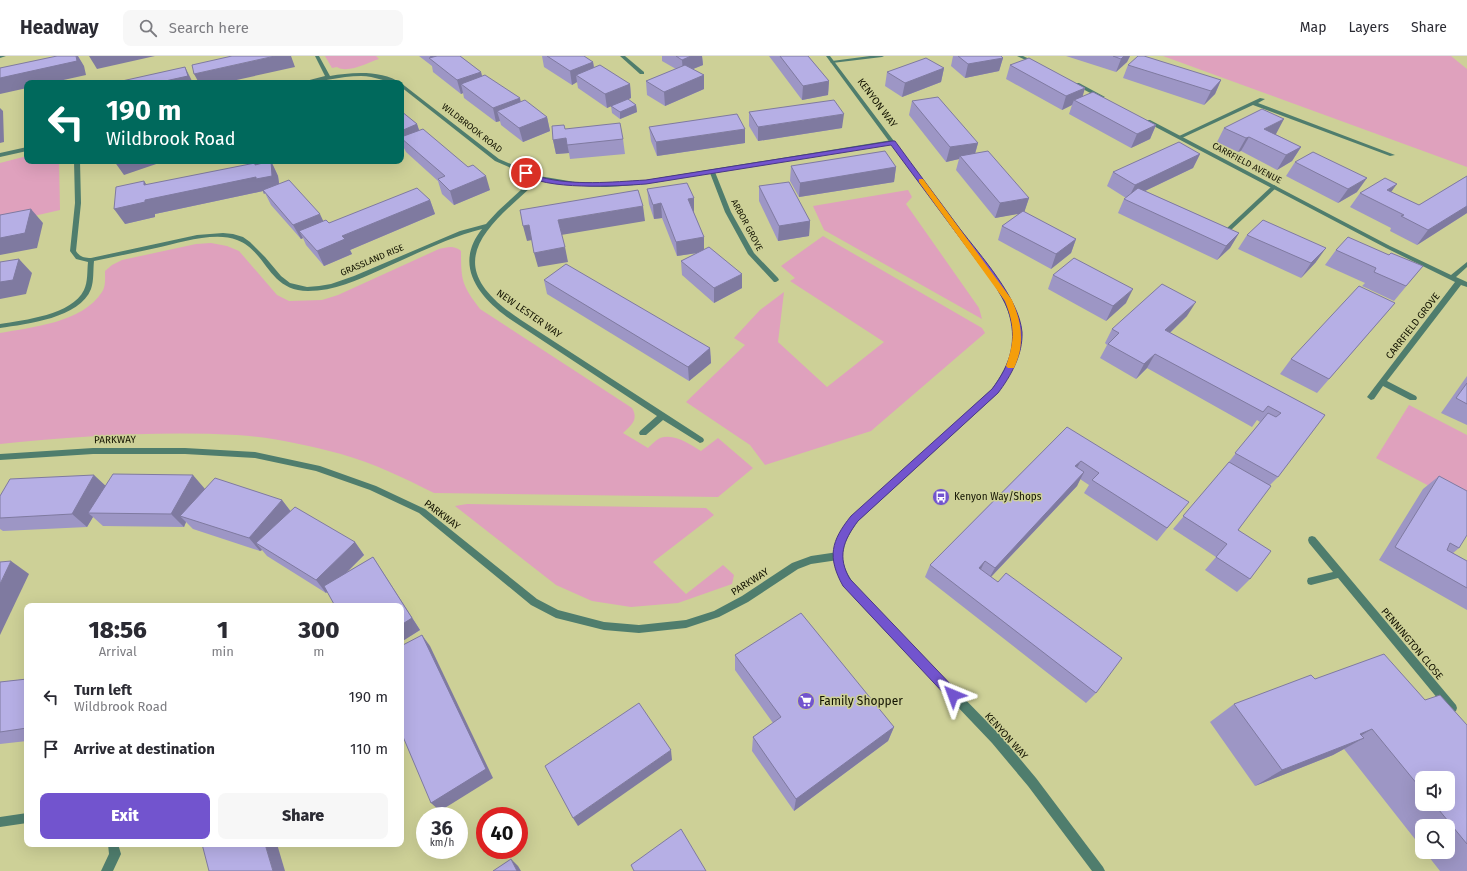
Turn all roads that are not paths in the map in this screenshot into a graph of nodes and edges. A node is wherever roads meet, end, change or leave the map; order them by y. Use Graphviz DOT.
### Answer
graph roads {
  1 [pos="4,56"];
  2 [pos="317,56"];
  3 [pos="622,56"];
  4 [pos="882,56"];
  5 [pos="1020,56"];
  6 [pos="0,57"];
  7 [pos="830,59"];
  8 [pos="1041,66"];
  9 [pos="642,73"];
  10 [pos="328,77"];
  11 [pos="314,80"];
  12 [pos="390,80"];
  13 [pos="1069,80"];
  14 [pos="404,87"];
  15 [pos="1262,99"];
  16 [pos="1110,102"];
  17 [pos="1253,103"];
  18 [pos="1145,120"];
  19 [pos="1180,138"];
  20 [pos="892,142"];
  21 [pos="24,150"];
  22 [pos="0,155"];
  23 [pos="1392,155"];
  24 [pos="77,164"];
  25 [pos="712,172"];
  26 [pos="538,178"];
  27 [pos="1274,187"];
  28 [pos="486,226"];
  29 [pos="1228,230"];
  30 [pos="91,260"];
  31 [pos="1467,264"];
  32 [pos="1451,278"];
  33 [pos="776,280"];
  34 [pos="1459,282"];
  35 [pos="1467,285"];
  36 [pos="0,326"];
  37 [pos="1382,382"];
  38 [pos="1371,398"];
  39 [pos="1414,398"];
  40 [pos="663,416"];
  41 [pos="644,433"];
  42 [pos="700,440"];
  43 [pos="0,458"];
  44 [pos="1312,540"];
  45 [pos="838,556"];
  46 [pos="1340,574"];
  47 [pos="1311,581"];
  48 [pos="1457,715"];
  49 [pos="24,818"];
  50 [pos="0,822"];
  51 [pos="114,847"];
  52 [pos="107,871"];
  53 [pos="1099,871"];
  1 -- 6 [label="street"];
  2 -- 10 [label="street"];
  3 -- 9 [label="street"];
  4 -- 7 [label="street"];
  5 -- 8 [label="street"];
  7 -- 20 [label="street, KENYON WAY"];
  10 -- 11 [label="street"];
  10 -- 12 [label="street"];
  13 -- 16 [label="street"];
  14 -- 26 [label="street, WILDBROOK ROAD"];
  15 -- 17 [label="street"];
  17 -- 19 [label="street"];
  17 -- 23 [label="street"];
  18 -- 19 [label="street, CARRFIELD AVENUE"];
  19 -- 27 [label="street, CARRFIELD AVENUE"];
  20 -- 25 [label="street, WILDBROOK ROAD"];
  20 -- 45 [label="street, KENYON WAY"];
  21 -- 22 [label="street"];
  24 -- 30 [label="street"];
  25 -- 26 [label="street, WILDBROOK ROAD"];
  25 -- 33 [label="street, ARBOR GROVE"];
  26 -- 28 [label="street, NEW LESTER WAY"];
  27 -- 29 [label="street"];
  27 -- 32 [label="street, CARRFIELD AVENUE"];
  28 -- 30 [label="street, GRASSLAND RISE"];
  28 -- 40 [label="street, NEW LESTER WAY"];
  30 -- 36 [label="street"];
  31 -- 32 [label="street"];
  32 -- 34 [label="street, CARRFIELD AVENUE"];
  34 -- 35 [label="street, CARRFIELD AVENUE"];
  34 -- 37 [label="street, CARRFIELD GROVE"];
  37 -- 38 [label="street, CARRFIELD GROVE"];
  37 -- 39 [label="street"];
  40 -- 41 [label="street"];
  40 -- 42 [label="street, NEW LESTER WAY"];
  43 -- 45 [label="street, PARKWAY"];
  44 -- 46 [label="street, PENNINGTON CLOSE"];
  45 -- 53 [label="street, KENYON WAY"];
  46 -- 47 [label="street"];
  46 -- 48 [label="street, PENNINGTON CLOSE"];
  49 -- 50 [label="street"];
  51 -- 52 [label="street"];
}
